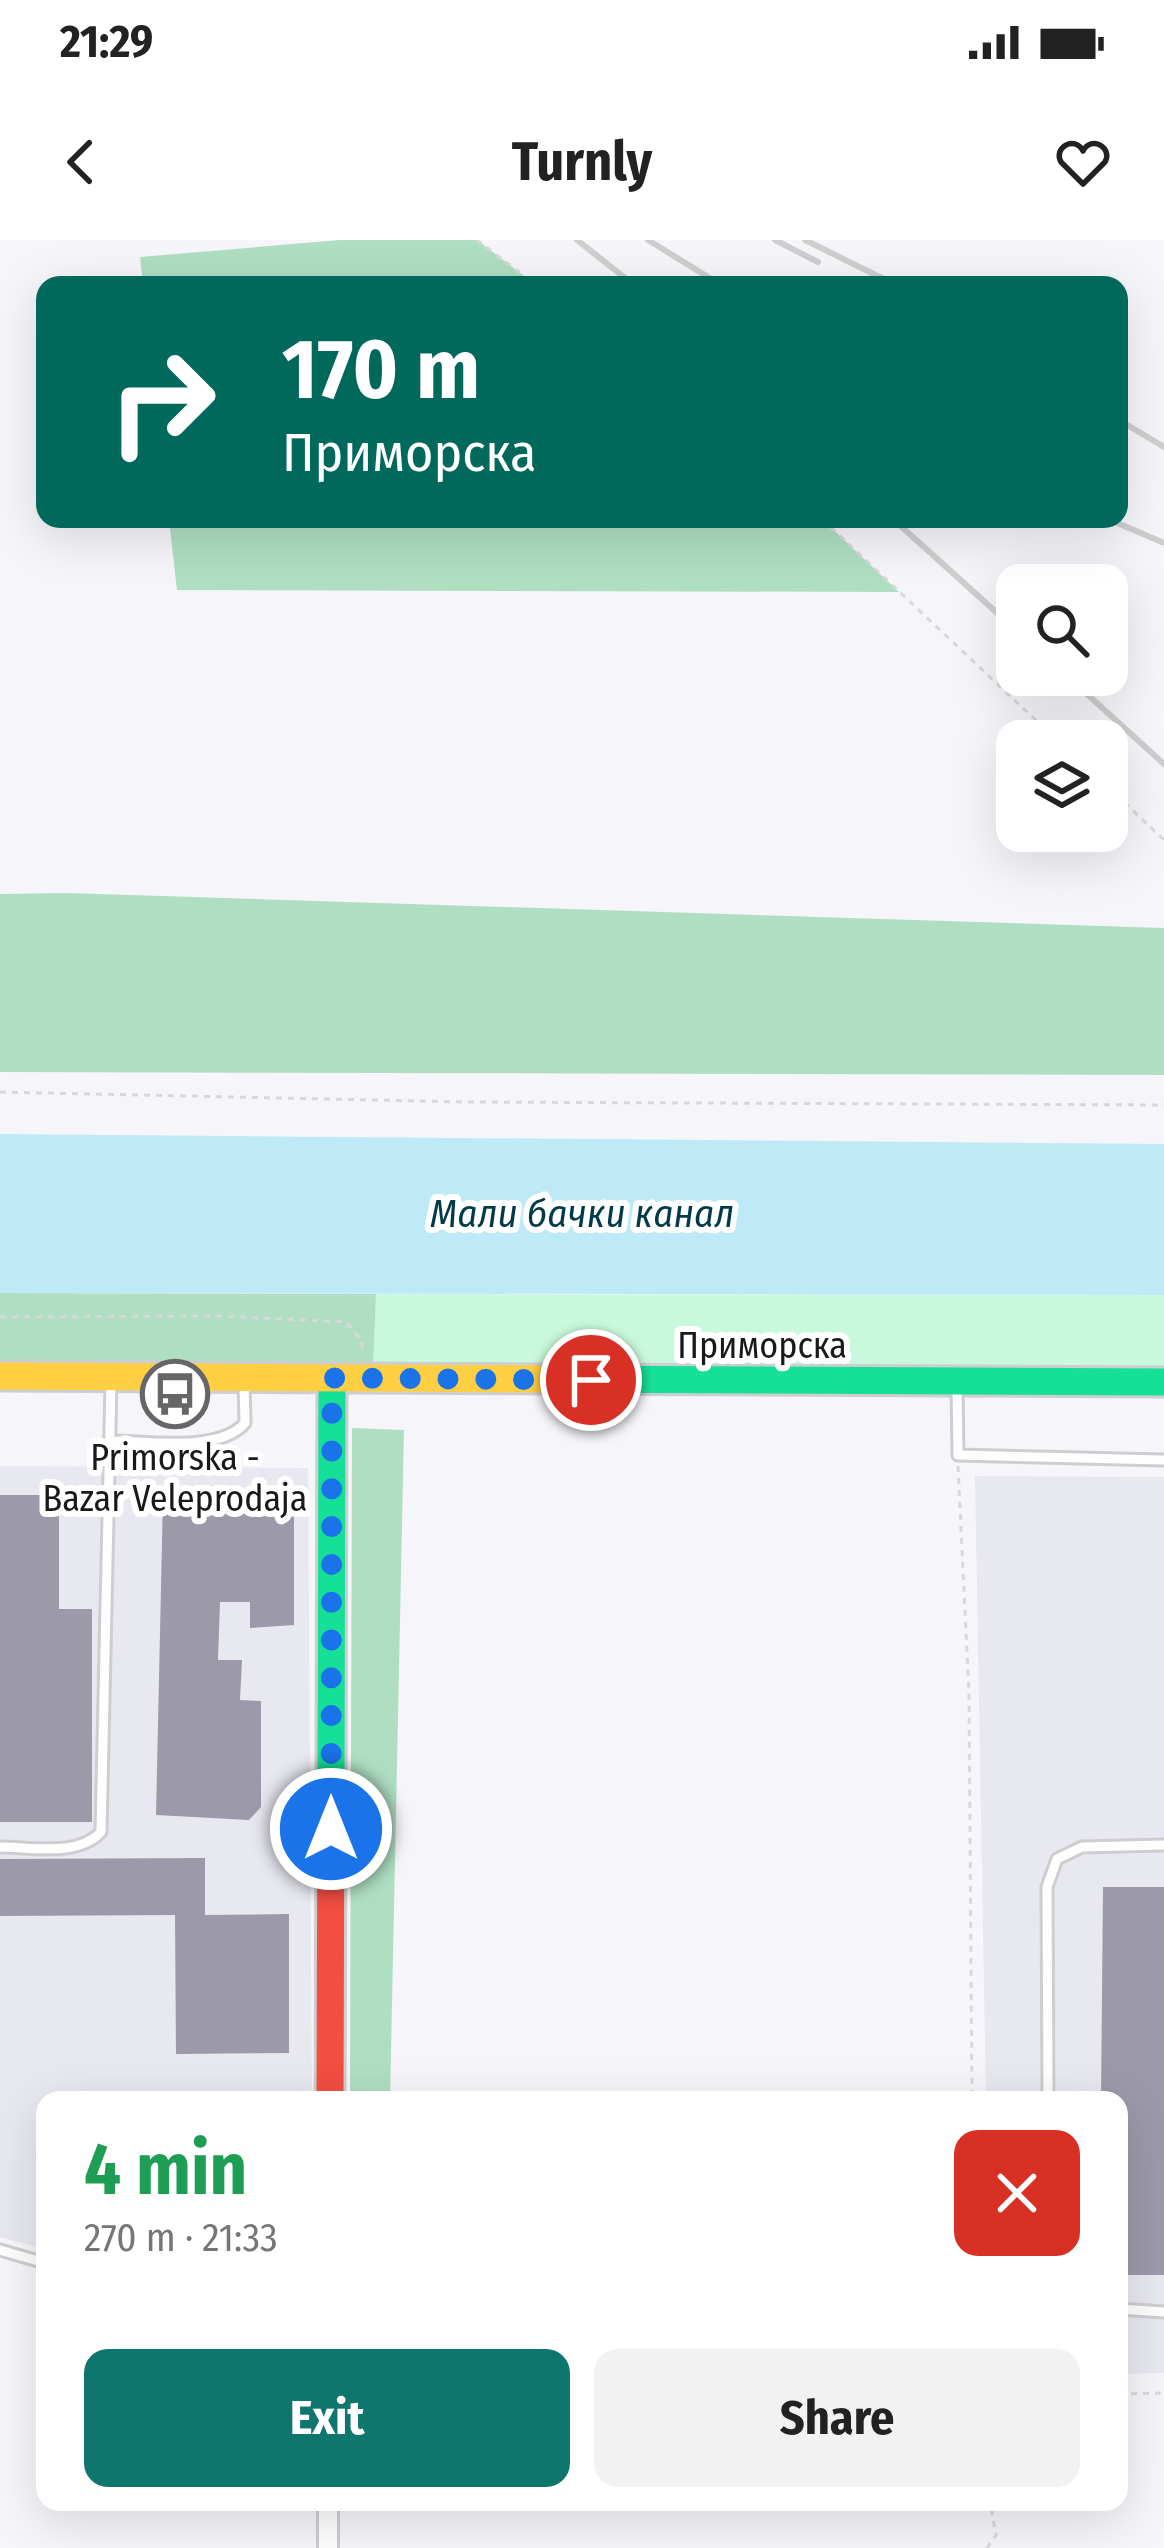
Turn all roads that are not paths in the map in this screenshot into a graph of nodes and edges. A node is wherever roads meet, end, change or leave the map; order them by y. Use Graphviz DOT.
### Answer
graph roads {
  1 [pos="0,1376"];
  2 [pos="111,1377"];
  3 [pos="244,1378"];
  4 [pos="332,1378"];
  5 [pos="957,1382"];
  6 [pos="1164,1382"];
  7 [pos="110,1441"];
  8 [pos="1164,1460"];
  9 [pos="1164,1845"];
  10 [pos="0,1847"];
  11 [pos="330,2091"];
  12 [pos="1048,2091"];
  13 [pos="0,2250"];
  14 [pos="36,2260"];
  15 [pos="1128,2310"];
  16 [pos="1164,2312"];
  17 [pos="328,2511"];
  18 [pos="328,2548"];
  1 -- 2 [label="street, Приморска"];
  2 -- 3 [label="street, Приморска"];
  2 -- 7 [label="lane"];
  3 -- 4 [label="street, Приморска"];
  3 -- 7 [label="lane"];
  4 -- 5 [label="street, Приморска"];
  4 -- 11 [label="street"];
  5 -- 6 [label="street, Приморска"];
  5 -- 8 [label="lane"];
  7 -- 10 [label="lane"];
  9 -- 12 [label="lane"];
  13 -- 14 [label="lane"];
  15 -- 16 [label="lane"];
  17 -- 18 [label="street"];
}
